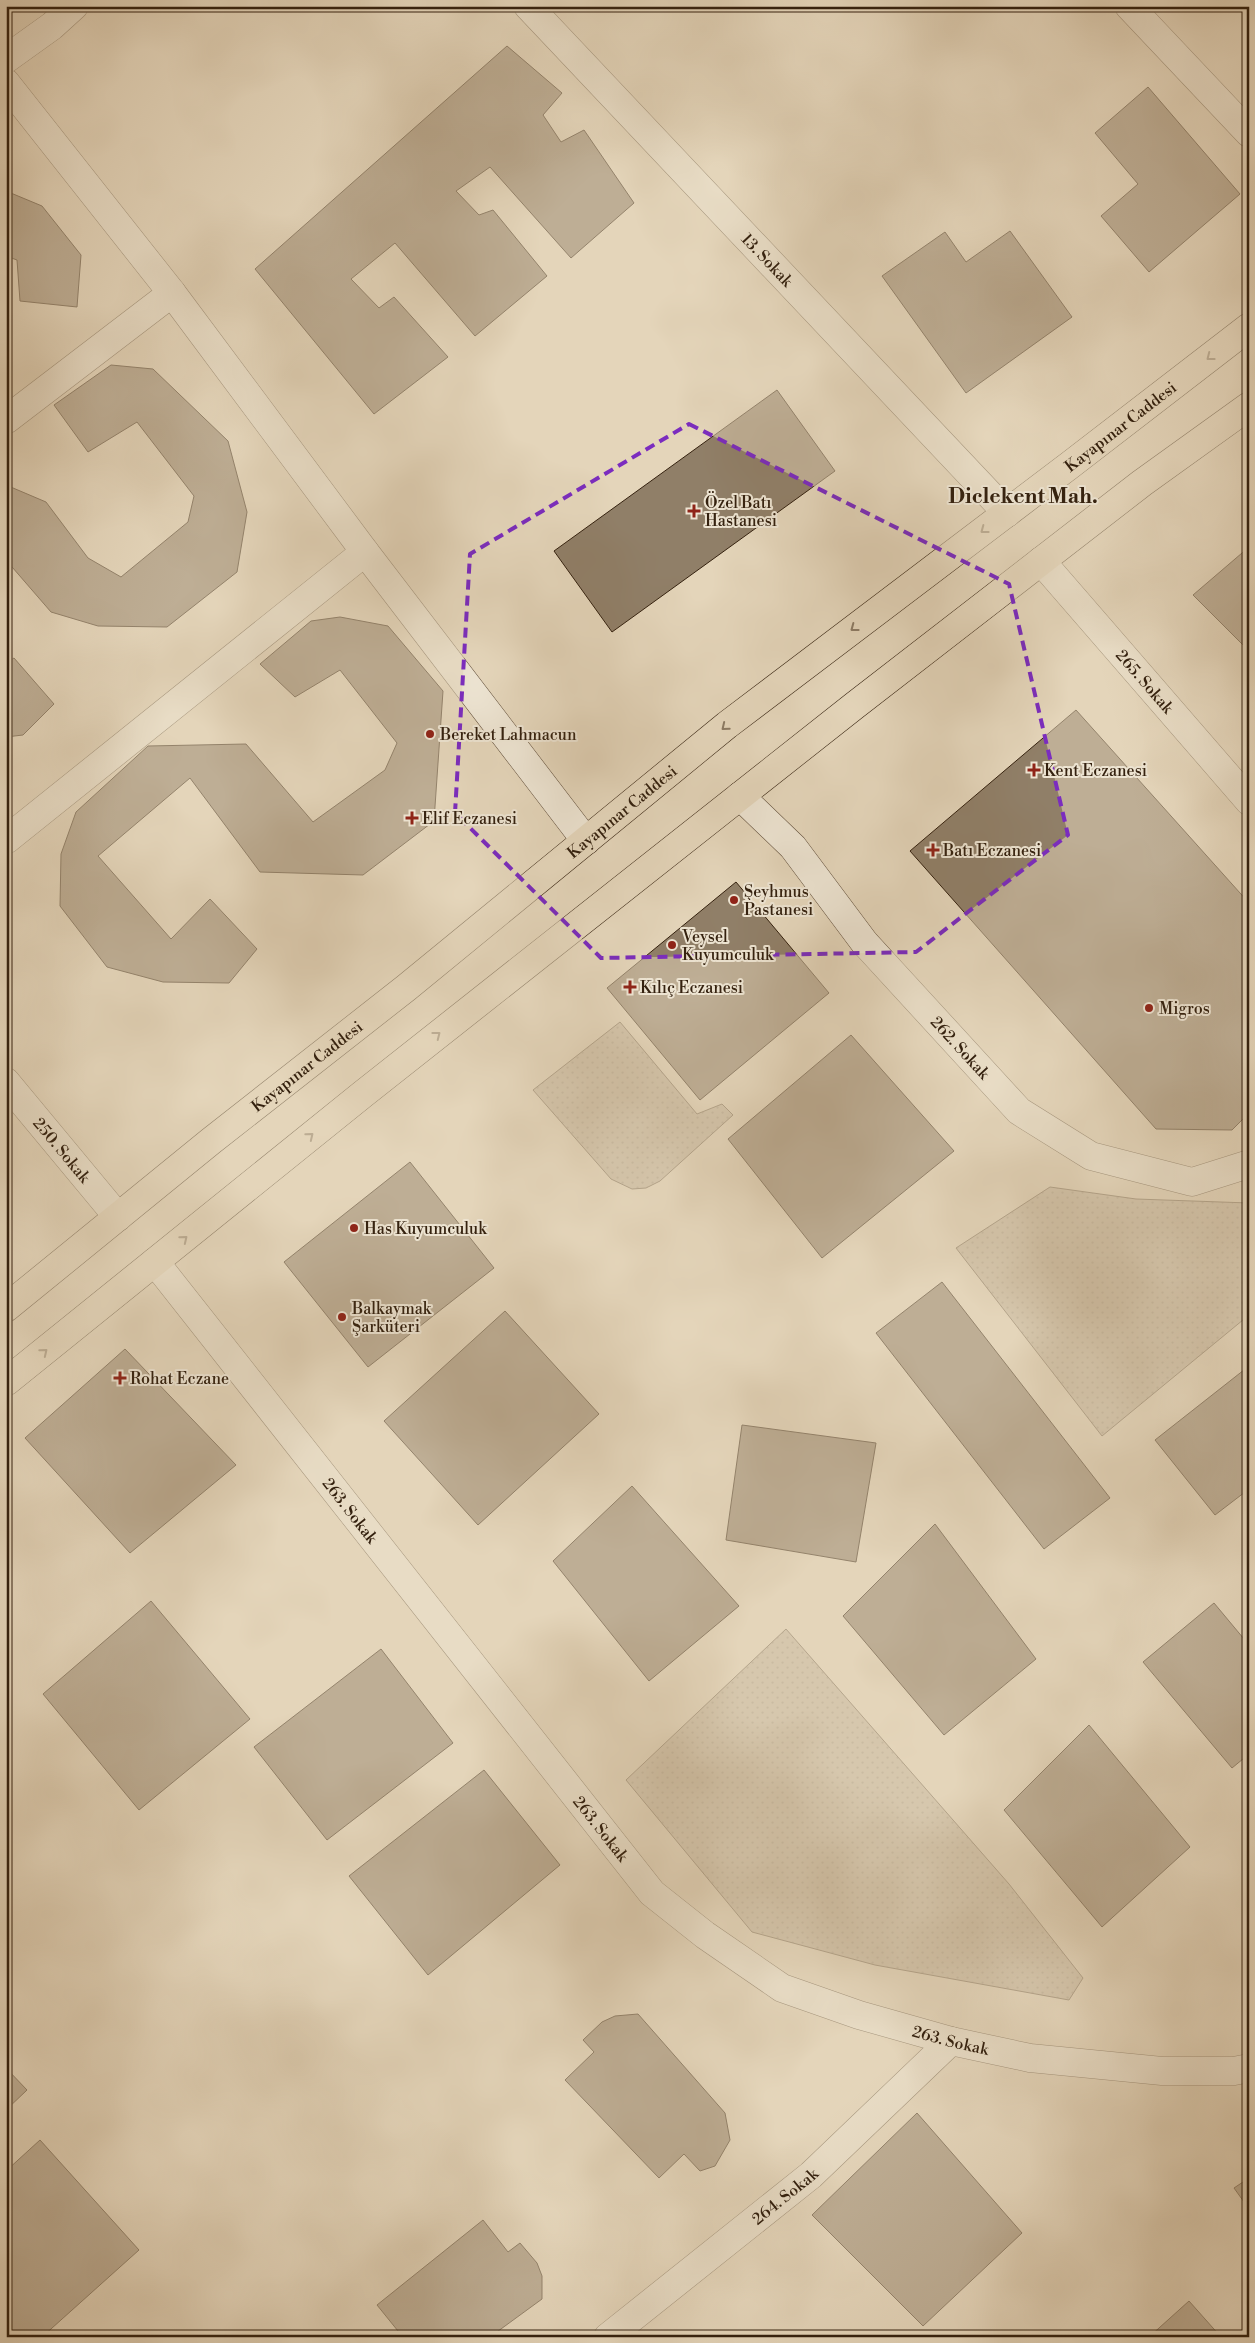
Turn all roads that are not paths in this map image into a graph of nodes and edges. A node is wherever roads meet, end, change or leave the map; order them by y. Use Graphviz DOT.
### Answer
graph roads {
  1 [pos="528,6"];
  2 [pos="1129,6"];
  3 [pos="62,10"];
  4 [pos="6,59"];
  5 [pos="6,83"];
  6 [pos="1249,133"];
  7 [pos="172,293"];
  8 [pos="1249,327"];
  9 [pos="1249,406"];
  10 [pos="6,420"];
  11 [pos="1007,513"];
  12 [pos="365,552"];
  13 [pos="1041,561"];
  14 [pos="740,796"];
  15 [pos="1249,801"];
  16 [pos="6,840"];
  17 [pos="586,841"];
  18 [pos="6,1082"];
  19 [pos="1249,1164"];
  20 [pos="118,1217"];
  21 [pos="155,1262"];
  22 [pos="6,1308"];
  23 [pos="6,1382"];
  24 [pos="951,2042"];
  25 [pos="1249,2068"];
  26 [pos="608,2337"];
  1 -- 11 [label="street, 13. Sokak"];
  2 -- 6 [label="street"];
  3 -- 4 [label="street"];
  5 -- 7 [label="street"];
  7 -- 10 [label="street"];
  7 -- 12 [label="street"];
  8 -- 11 [label="main road, Kayapınar Caddesi, one-way"];
  9 -- 13 [label="main road"];
  11 -- 17 [label="main road, Kayapınar Caddesi, one-way"];
  12 -- 16 [label="street"];
  12 -- 17 [label="street"];
  13 -- 14 [label="main road"];
  13 -- 15 [label="street, 265. Sokak"];
  14 -- 19 [label="street, 262. Sokak"];
  21 -- 14 [label="main road, one-way"];
  17 -- 20 [label="main road, Kayapınar Caddesi"];
  18 -- 20 [label="street, 250. Sokak"];
  20 -- 22 [label="main road, Kayapınar Caddesi"];
  23 -- 21 [label="main road, one-way"];
  21 -- 24 [label="street, 263. Sokak"];
  24 -- 25 [label="street, 263. Sokak"];
  24 -- 26 [label="street, 264. Sokak"];
}
